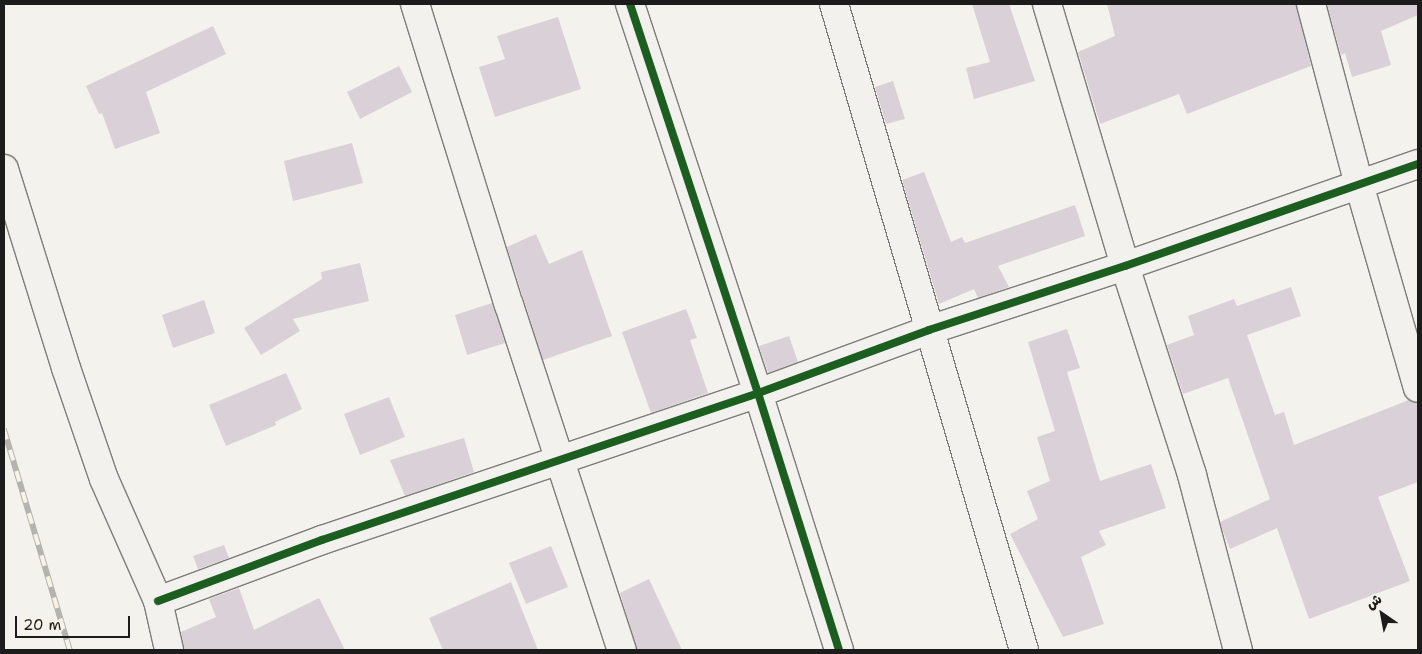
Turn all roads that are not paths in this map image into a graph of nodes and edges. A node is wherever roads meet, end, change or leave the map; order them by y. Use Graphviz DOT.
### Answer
graph roads {
  1 [pos="414,4"];
  2 [pos="630,4"];
  3 [pos="834,4"];
  4 [pos="1047,4"];
  5 [pos="1311,4"];
  6 [pos="1418,164"];
  7 [pos="4,169"];
  8 [pos="1359,184"];
  9 [pos="1125,266"];
  10 [pos="929,330"];
  11 [pos="1418,388"];
  12 [pos="758,394"];
  13 [pos="559,460"];
  14 [pos="158,601"];
  15 [pos="169,650"];
  16 [pos="622,650"];
  17 [pos="839,650"];
  18 [pos="1024,650"];
  19 [pos="1238,650"];
  1 -- 13 [label="street"];
  2 -- 12 [label="street"];
  3 -- 10 [label="street"];
  4 -- 9 [label="street"];
  5 -- 8 [label="street"];
  6 -- 8 [label="street"];
  7 -- 14 [label="street"];
  8 -- 9 [label="street"];
  8 -- 11 [label="street"];
  9 -- 10 [label="street"];
  9 -- 19 [label="street"];
  10 -- 12 [label="street"];
  10 -- 18 [label="street"];
  12 -- 13 [label="street"];
  12 -- 17 [label="street"];
  13 -- 14 [label="street"];
  13 -- 16 [label="street"];
  14 -- 15 [label="street"];
}
